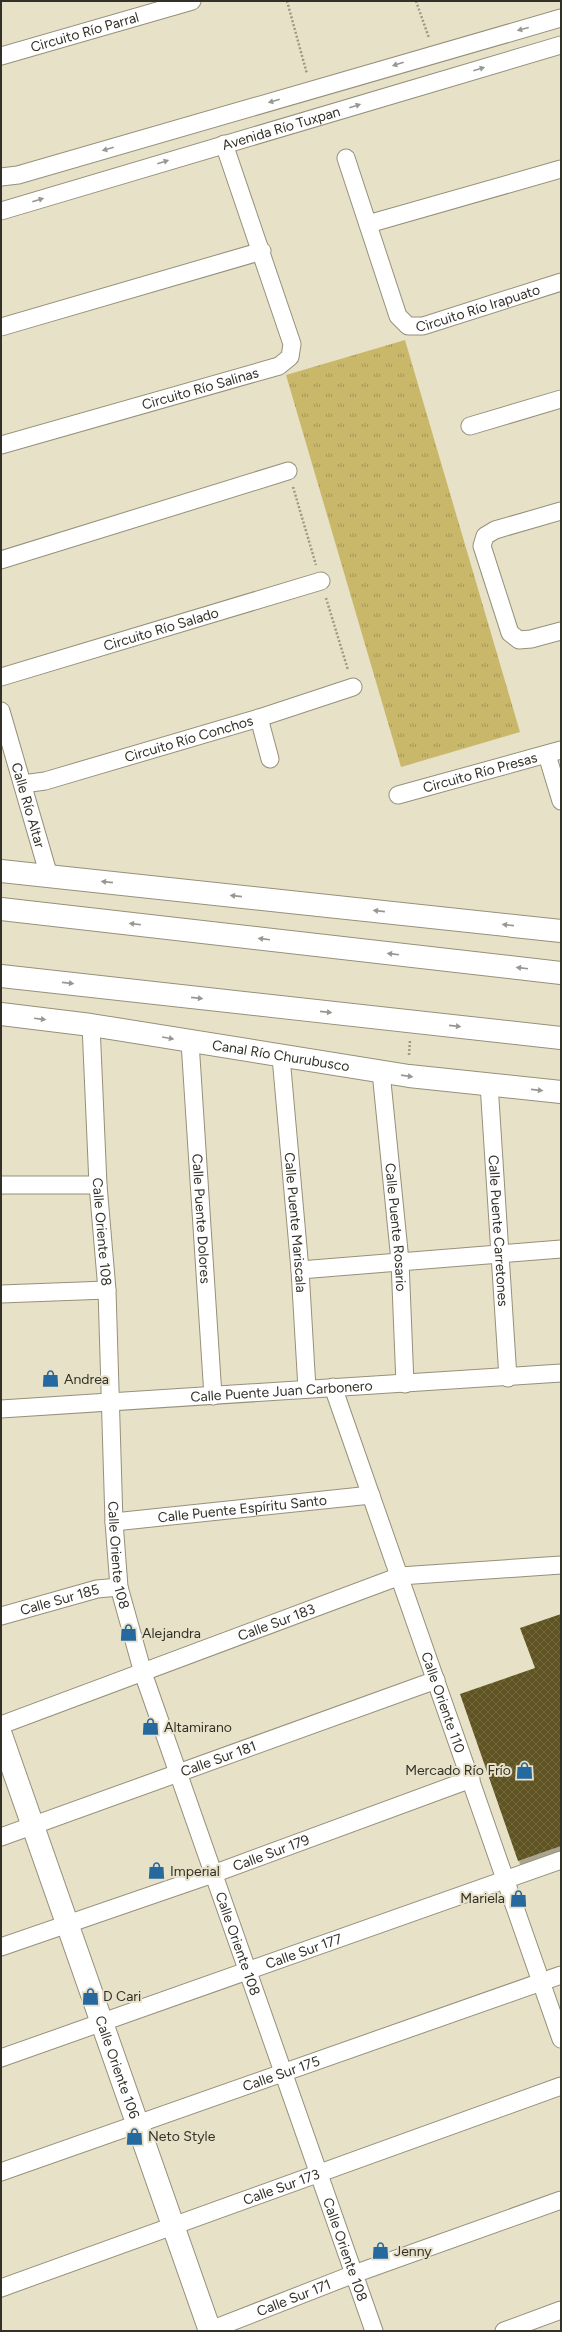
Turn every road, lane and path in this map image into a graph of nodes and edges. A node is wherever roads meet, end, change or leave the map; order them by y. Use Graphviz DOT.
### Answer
graph roads {
  1 [pos="192,1"];
  2 [pos="287,1"];
  3 [pos="416,1"];
  4 [pos="561,18"];
  5 [pos="561,44"];
  6 [pos="434,53"];
  7 [pos="1,56"];
  8 [pos="311,90"];
  9 [pos="224,144"];
  10 [pos="346,158"];
  11 [pos="561,169"];
  12 [pos="1,177"];
  13 [pos="1,211"];
  14 [pos="368,224"];
  15 [pos="262,252"];
  16 [pos="561,282"];
  17 [pos="1,327"];
  18 [pos="561,399"];
  19 [pos="470,426"];
  20 [pos="1,445"];
  21 [pos="288,471"];
  22 [pos="561,512"];
  23 [pos="1,560"];
  24 [pos="321,581"];
  25 [pos="561,631"];
  26 [pos="1,677"];
  27 [pos="353,687"];
  28 [pos="1,711"];
  29 [pos="259,718"];
  30 [pos="554,752"];
  31 [pos="270,759"];
  32 [pos="23,784"];
  33 [pos="398,795"];
  34 [pos="561,801"];
  35 [pos="1,871"];
  36 [pos="49,876"];
  37 [pos="1,909"];
  38 [pos="561,931"];
  39 [pos="561,973"];
  40 [pos="1,976"];
  41 [pos="1,1014"];
  42 [pos="410,1021"];
  43 [pos="91,1025"];
  44 [pos="561,1038"];
  45 [pos="190,1042"];
  46 [pos="281,1057"];
  47 [pos="381,1072"];
  48 [pos="408,1076"];
  49 [pos="489,1084"];
  50 [pos="561,1092"];
  51 [pos="1,1185"];
  52 [pos="98,1185"];
  53 [pos="561,1249"];
  54 [pos="499,1254"];
  55 [pos="400,1261"];
  56 [pos="300,1270"];
  57 [pos="107,1290"];
  58 [pos="1,1294"];
  59 [pos="561,1373"];
  60 [pos="508,1378"];
  61 [pos="405,1384"];
  62 [pos="334,1387"];
  63 [pos="307,1389"];
  64 [pos="213,1396"];
  65 [pos="111,1403"];
  66 [pos="1,1409"];
  67 [pos="371,1495"];
  68 [pos="114,1522"];
  69 [pos="561,1565"];
  70 [pos="400,1576"];
  71 [pos="119,1587"];
  72 [pos="1,1616"];
  73 [pos="143,1673"];
  74 [pos="436,1680"];
  75 [pos="1,1725"];
  76 [pos="1,1734"];
  77 [pos="178,1773"];
  78 [pos="471,1779"];
  79 [pos="32,1826"];
  80 [pos="1,1837"];
  81 [pos="561,1860"];
  82 [pos="213,1874"];
  83 [pos="505,1879"];
  84 [pos="67,1923"];
  85 [pos="1,1947"];
  86 [pos="248,1972"];
  87 [pos="561,1975"];
  88 [pos="541,1982"];
  89 [pos="102,2022"];
  90 [pos="561,2039"];
  91 [pos="1,2058"];
  92 [pos="282,2073"];
  93 [pos="561,2086"];
  94 [pos="136,2124"];
  95 [pos="1,2172"];
  96 [pos="319,2174"];
  97 [pos="561,2200"];
  98 [pos="173,2227"];
  99 [pos="354,2274"];
  100 [pos="1,2288"];
  101 [pos="561,2310"];
  102 [pos="209,2331"];
  103 [pos="374,2331"];
  104 [pos="504,2331"];
  1 -- 7 [label="street, Circuito Río Parral"];
  2 -- 8 [label="path"];
  3 -- 6 [label="path"];
  4 -- 6 [label="street, Avenida Río Tuxpan, one-way"];
  9 -- 5 [label="street, Avenida Río Tuxpan, one-way"];
  6 -- 8 [label="street, Avenida Río Tuxpan, one-way"];
  8 -- 12 [label="street, Avenida Río Tuxpan, one-way"];
  13 -- 9 [label="street, Avenida Río Tuxpan, one-way"];
  9 -- 15 [label="street, Circuito Río Salinas"];
  10 -- 14 [label="street, Circuito Río Irapuato"];
  11 -- 14 [label="street"];
  14 -- 16 [label="street, Circuito Río Irapuato"];
  15 -- 17 [label="street"];
  15 -- 20 [label="street, Circuito Río Salinas"];
  18 -- 19 [label="street"];
  21 -- 23 [label="street"];
  22 -- 25 [label="street"];
  24 -- 26 [label="street, Circuito Río Salado"];
  27 -- 29 [label="street, Circuito Río Conchos"];
  28 -- 32 [label="street, Calle Río Altar"];
  29 -- 31 [label="street"];
  29 -- 32 [label="street, Circuito Río Conchos"];
  30 -- 33 [label="street, Circuito Río Presas"];
  30 -- 34 [label="street"];
  32 -- 36 [label="street, Calle Río Altar"];
  35 -- 36 [label="street"];
  38 -- 36 [label="street, one-way"];
  39 -- 37 [label="street, one-way"];
  40 -- 42 [label="street, one-way"];
  41 -- 43 [label="street, Canal Río Churubusco, one-way"];
  42 -- 44 [label="street, one-way"];
  42 -- 48 [label="path"];
  43 -- 45 [label="street, Canal Río Churubusco, one-way"];
  43 -- 52 [label="street, Calle Oriente 108"];
  45 -- 46 [label="street, Canal Río Churubusco"];
  45 -- 64 [label="street, Calle Puente Dolores"];
  46 -- 47 [label="street, Canal Río Churubusco"];
  46 -- 56 [label="street, Calle Puente Mariscala"];
  47 -- 48 [label="street, Canal Río Churubusco, one-way"];
  47 -- 55 [label="street, Calle Puente Rosario"];
  48 -- 49 [label="street, Canal Río Churubusco"];
  49 -- 50 [label="street, Canal Río Churubusco, one-way"];
  49 -- 54 [label="street, Calle Puente Carretones"];
  51 -- 52 [label="street"];
  52 -- 57 [label="street, Calle Oriente 108"];
  53 -- 54 [label="street"];
  54 -- 55 [label="street"];
  54 -- 60 [label="street, Calle Puente Carretones"];
  55 -- 56 [label="street"];
  55 -- 61 [label="street, Calle Puente Rosario"];
  56 -- 63 [label="street, Calle Puente Mariscala"];
  57 -- 58 [label="street"];
  57 -- 65 [label="street, Calle Oriente 108"];
  59 -- 60 [label="street, Calle Puente Juan Carbonero"];
  60 -- 61 [label="street, Calle Puente Juan Carbonero"];
  61 -- 62 [label="street, Calle Puente Juan Carbonero"];
  62 -- 63 [label="street, Calle Puente Juan Carbonero"];
  62 -- 67 [label="street, Calle Oriente 110"];
  63 -- 64 [label="street, Calle Puente Juan Carbonero"];
  64 -- 65 [label="street, Calle Puente Juan Carbonero"];
  65 -- 66 [label="street, Calle Puente Juan Carbonero"];
  65 -- 68 [label="street, Calle Oriente 108"];
  67 -- 68 [label="street, Calle Puente Espíritu Santo"];
  67 -- 70 [label="street, Calle Oriente 110"];
  68 -- 71 [label="street, Calle Oriente 108"];
  69 -- 70 [label="street, Calle Sur 183"];
  70 -- 73 [label="street, Calle Sur 183"];
  70 -- 74 [label="street, Calle Oriente 110"];
  71 -- 72 [label="street, Calle Sur 185"];
  71 -- 73 [label="street, Calle Oriente 108"];
  73 -- 75 [label="street, Calle Sur 183"];
  73 -- 77 [label="street, Calle Oriente 108"];
  74 -- 77 [label="street, Calle Sur 181"];
  74 -- 78 [label="street, Calle Oriente 110"];
  76 -- 79 [label="street, Calle Oriente 106"];
  77 -- 79 [label="street, Calle Sur 181"];
  77 -- 82 [label="street, Calle Oriente 108"];
  78 -- 82 [label="street, Calle Sur 179"];
  78 -- 83 [label="street, Calle Oriente 110"];
  79 -- 80 [label="street, Calle Sur 181"];
  79 -- 84 [label="street, Calle Oriente 106"];
  81 -- 83 [label="street, Calle Sur 177"];
  82 -- 84 [label="street, Calle Sur 179"];
  82 -- 86 [label="street, Calle Oriente 108"];
  83 -- 86 [label="street, Calle Sur 177"];
  83 -- 88 [label="street, Calle Oriente 110"];
  84 -- 85 [label="street, Calle Sur 179"];
  84 -- 89 [label="street, Calle Oriente 106"];
  86 -- 89 [label="street, Calle Sur 177"];
  86 -- 92 [label="street, Calle Oriente 108"];
  87 -- 88 [label="street, Calle Sur 175"];
  88 -- 90 [label="street, Calle Oriente 110"];
  88 -- 92 [label="street, Calle Sur 175"];
  89 -- 91 [label="street, Calle Sur 177"];
  89 -- 94 [label="street, Calle Oriente 106"];
  92 -- 94 [label="street, Calle Sur 175"];
  92 -- 96 [label="street, Calle Oriente 108"];
  93 -- 96 [label="street, Calle Sur 173"];
  94 -- 95 [label="street, Calle Sur 175"];
  94 -- 98 [label="street, Calle Oriente 106"];
  96 -- 98 [label="street, Calle Sur 173"];
  96 -- 99 [label="street, Calle Oriente 108"];
  97 -- 99 [label="street, Calle Sur 171"];
  98 -- 100 [label="street, Calle Sur 173"];
  98 -- 102 [label="street, Calle Oriente 106"];
  99 -- 102 [label="street, Calle Sur 171"];
  99 -- 103 [label="street, Calle Oriente 108"];
  101 -- 104 [label="street"];
}
